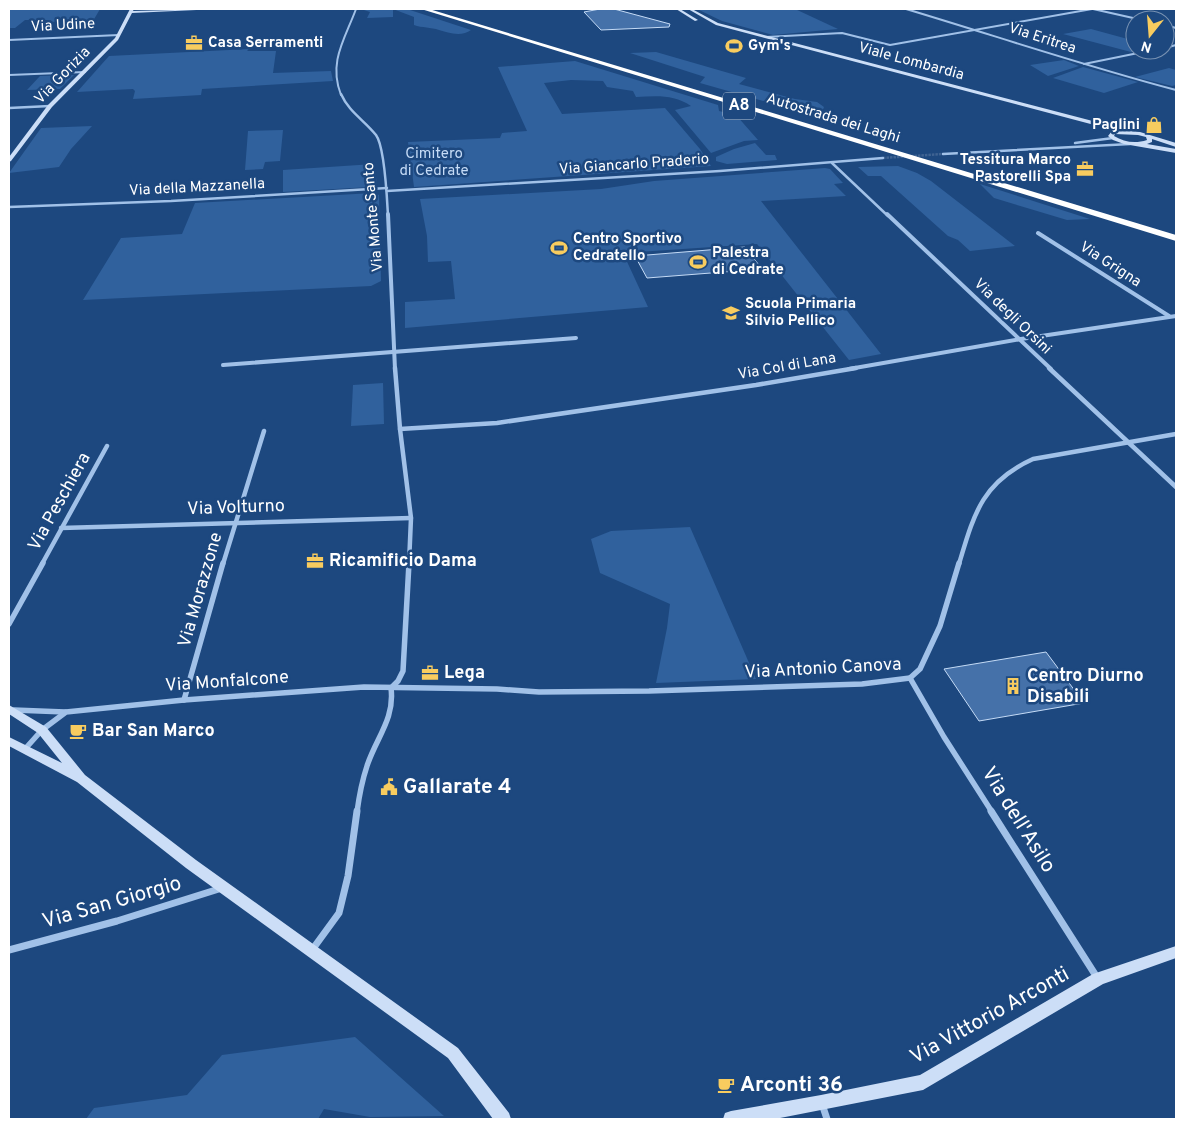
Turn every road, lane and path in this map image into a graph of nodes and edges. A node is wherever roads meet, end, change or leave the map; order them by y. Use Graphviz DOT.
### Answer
graph roads {
  1 [pos="216,9"];
  2 [pos="356,9"];
  3 [pos="424,9"];
  4 [pos="443,9"];
  5 [pos="678,9"];
  6 [pos="690,9"];
  7 [pos="906,9"];
  8 [pos="1093,9"];
  9 [pos="132,10"];
  10 [pos="1125,16"];
  11 [pos="977,30"];
  12 [pos="119,35"];
  13 [pos="765,37"];
  14 [pos="9,40"];
  15 [pos="1125,56"];
  16 [pos="1084,64"];
  17 [pos="85,72"];
  18 [pos="9,75"];
  19 [pos="1176,90"];
  20 [pos="50,106"];
  21 [pos="9,108"];
  22 [pos="1129,132"];
  23 [pos="1112,136"];
  24 [pos="1148,137"];
  25 [pos="1135,144"];
  26 [pos="1176,145"];
  27 [pos="1045,147"];
  28 [pos="1176,151"];
  29 [pos="943,154"];
  30 [pos="883,158"];
  31 [pos="9,160"];
  32 [pos="832,162"];
  33 [pos="387,190"];
  34 [pos="9,207"];
  35 [pos="1176,230"];
  36 [pos="1038,233"];
  37 [pos="1176,238"];
  38 [pos="1176,316"];
  39 [pos="1169,317"];
  40 [pos="576,338"];
  41 [pos="1021,339"];
  42 [pos="394,352"];
  43 [pos="223,365"];
  44 [pos="400,429"];
  45 [pos="264,431"];
  46 [pos="1176,434"];
  47 [pos="1128,442"];
  48 [pos="107,446"];
  49 [pos="1176,487"];
  50 [pos="411,518"];
  51 [pos="235,522"];
  52 [pos="61,528"];
  53 [pos="9,624"];
  54 [pos="910,678"];
  55 [pos="391,688"];
  56 [pos="184,700"];
  57 [pos="10,710"];
  58 [pos="66,712"];
  59 [pos="42,730"];
  60 [pos="9,741"];
  61 [pos="25,749"];
  62 [pos="81,779"];
  63 [pos="224,887"];
  64 [pos="9,950"];
  65 [pos="312,951"];
  66 [pos="1176,952"];
  67 [pos="1098,979"];
  68 [pos="822,1103"];
  69 [pos="503,1119"];
  70 [pos="731,1119"];
  71 [pos="827,1119"];
  1 -- 9 [label="main road"];
  2 -- 33 [label="street, Via Monte Santo"];
  3 -- 37 [label="highway, Autostrada dei Laghi / A8"];
  4 -- 35 [label="highway, Autostrada dei Laghi / A8"];
  5 -- 23 [label="main road, Viale Lombardia"];
  6 -- 13 [label="main road, Viale Lombardia"];
  7 -- 11 [label="street, Via Eritrea"];
  8 -- 10 [label="street"];
  8 -- 11 [label="street"];
  9 -- 12 [label="main road, Via Gorizia"];
  11 -- 13 [label="street"];
  11 -- 16 [label="street, Via Eritrea"];
  12 -- 14 [label="street, Via Udine"];
  12 -- 17 [label="main road, Via Gorizia"];
  13 -- 22 [label="main road, Viale Lombardia"];
  15 -- 16 [label="street"];
  16 -- 19 [label="street, Via Eritrea"];
  17 -- 18 [label="street"];
  17 -- 20 [label="main road, Via Gorizia"];
  20 -- 21 [label="street"];
  20 -- 31 [label="main road, Via Gorizia"];
  22 -- 23 [label="main road"];
  22 -- 24 [label="main road, Viale Lombardia"];
  23 -- 25 [label="main road, Viale Lombardia"];
  23 -- 27 [label="street"];
  24 -- 25 [label="main road"];
  24 -- 26 [label="main road"];
  25 -- 27 [label="street"];
  25 -- 28 [label="main road"];
  27 -- 29 [label="street"];
  30 -- 32 [label="street, Via Giancarlo Praderio"];
  32 -- 33 [label="street, Via Giancarlo Praderio"];
  32 -- 41 [label="street, Via degli Orsini"];
  33 -- 34 [label="street, Via della Mazzanella"];
  33 -- 42 [label="street, Via Monte Santo"];
  36 -- 39 [label="street, Via Grigna"];
  38 -- 39 [label="street, Via Col di Lana"];
  39 -- 41 [label="street, Via Col di Lana"];
  40 -- 42 [label="street"];
  41 -- 44 [label="street, Via Col di Lana"];
  41 -- 47 [label="street, Via degli Orsini"];
  42 -- 43 [label="street"];
  42 -- 44 [label="street, Via Monte Santo"];
  44 -- 50 [label="street, Via Monte Santo"];
  45 -- 51 [label="street, Via Morazzone"];
  46 -- 47 [label="street, Via Antonio Canova"];
  47 -- 49 [label="street, Via degli Orsini"];
  47 -- 54 [label="street, Via Antonio Canova"];
  48 -- 52 [label="street, Via Peschiera"];
  50 -- 51 [label="street, Via Volturno"];
  50 -- 55 [label="street, Via Monte Santo"];
  51 -- 52 [label="street, Via Volturno"];
  51 -- 56 [label="street, Via Morazzone"];
  52 -- 53 [label="street, Via Peschiera"];
  54 -- 55 [label="street, Via Antonio Canova"];
  54 -- 67 [label="street, Via dell'Asilo"];
  55 -- 56 [label="street, Via Monfalcone"];
  55 -- 65 [label="street"];
  56 -- 58 [label="street, Via Monfalcone"];
  57 -- 58 [label="street, Via Monfalcone"];
  57 -- 59 [label="main road"];
  58 -- 59 [label="street"];
  59 -- 61 [label="street"];
  59 -- 62 [label="main road"];
  60 -- 61 [label="main road"];
  61 -- 62 [label="main road"];
  62 -- 63 [label="main road"];
  63 -- 64 [label="street, Via San Giorgio"];
  63 -- 65 [label="main road"];
  65 -- 69 [label="main road"];
  66 -- 67 [label="main road, Via Vittorio Arconti"];
  67 -- 68 [label="main road, Via Vittorio Arconti"];
  68 -- 70 [label="main road, Via Vittorio Arconti"];
  68 -- 71 [label="street"];
}
